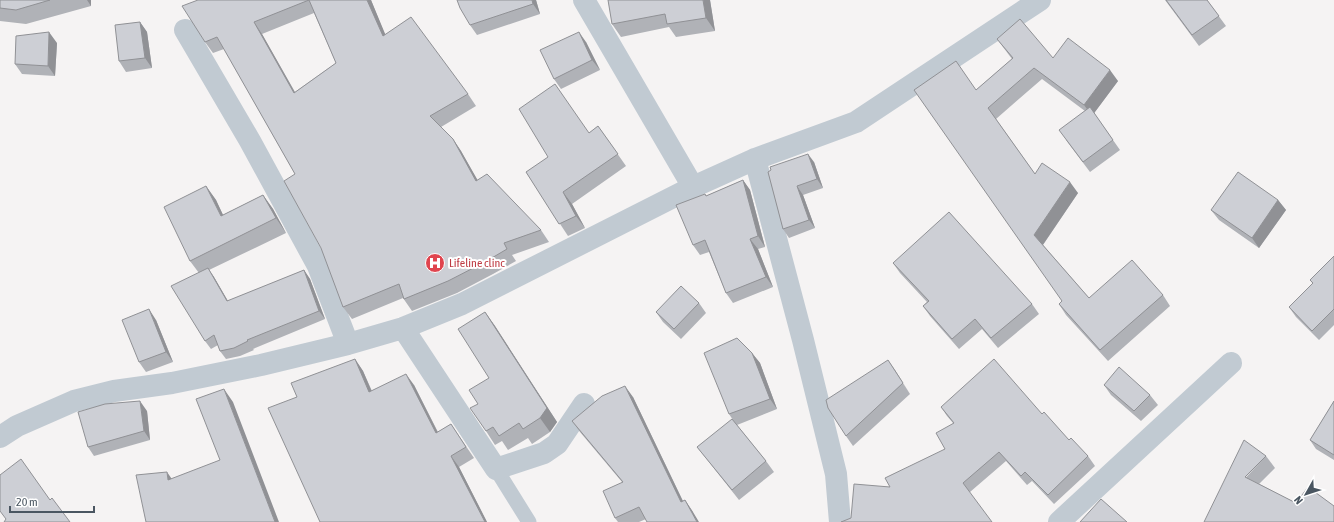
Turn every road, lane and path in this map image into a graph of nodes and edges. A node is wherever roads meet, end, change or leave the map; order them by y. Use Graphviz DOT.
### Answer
graph roads {
  1 [pos="584,0"];
  2 [pos="1040,0"];
  3 [pos="185,30"];
  4 [pos="755,159"];
  5 [pos="693,187"];
  6 [pos="404,328"];
  7 [pos="348,344"];
  8 [pos="1231,363"];
  9 [pos="584,404"];
  10 [pos="0,437"];
  11 [pos="496,469"];
  12 [pos="530,522"];
  13 [pos="840,522"];
  14 [pos="1059,522"];
  1 -- 5 [label="street"];
  2 -- 4 [label="street"];
  3 -- 7 [label="street"];
  4 -- 5 [label="street"];
  4 -- 13 [label="street"];
  5 -- 6 [label="street"];
  6 -- 7 [label="street"];
  6 -- 11 [label="street"];
  7 -- 10 [label="street"];
  8 -- 14 [label="street"];
  9 -- 11 [label="street"];
  11 -- 12 [label="lane"];
}
